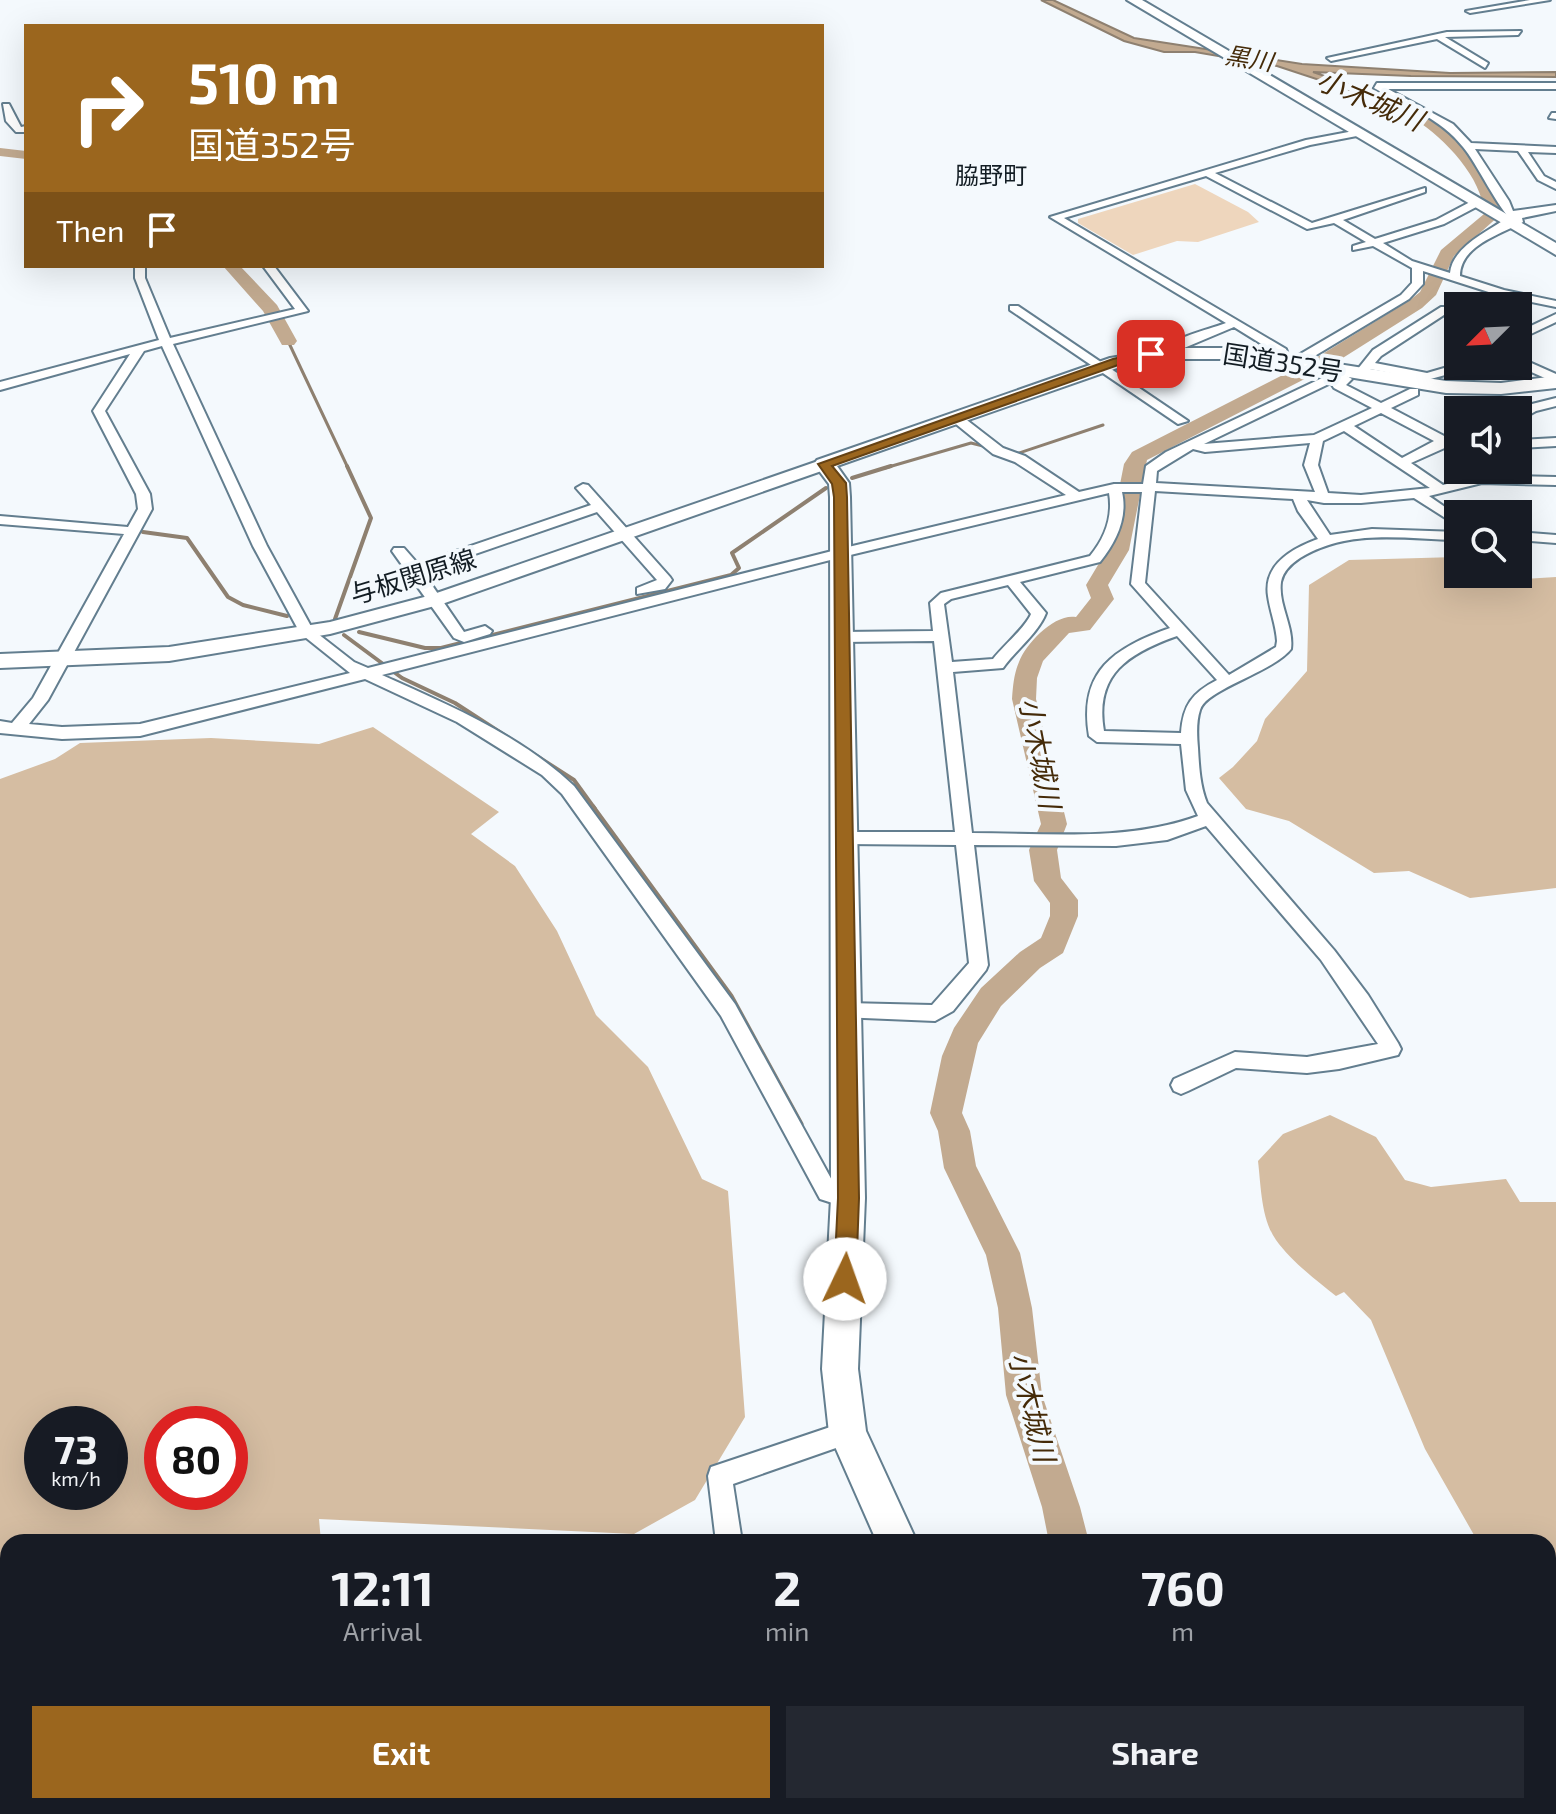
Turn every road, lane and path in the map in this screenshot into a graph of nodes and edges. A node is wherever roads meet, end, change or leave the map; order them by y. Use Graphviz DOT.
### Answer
graph roads {
  1 [pos="1133,0"];
  2 [pos="1546,0"];
  3 [pos="1470,11"];
  4 [pos="1518,33"];
  5 [pos="1438,36"];
  6 [pos="1331,58"];
  7 [pos="1485,65"];
  8 [pos="1556,86"];
  9 [pos="1516,87"];
  10 [pos="1550,98"];
  11 [pos="7,106"];
  12 [pos="24,129"];
  13 [pos="1359,133"];
  14 [pos="1468,146"];
  15 [pos="1521,149"];
  16 [pos="1556,150"];
  17 [pos="1206,172"];
  18 [pos="1556,186"];
  19 [pos="1421,190"];
  20 [pos="1479,204"];
  21 [pos="1554,210"];
  22 [pos="1335,219"];
  23 [pos="1510,221"];
  24 [pos="1375,242"];
  25 [pos="1357,248"];
  26 [pos="1556,250"];
  27 [pos="1419,267"];
  28 [pos="140,268"];
  29 [pos="270,268"];
  30 [pos="1453,277"];
  31 [pos="1556,304"];
  32 [pos="1014,308"];
  33 [pos="1444,310"];
  34 [pos="1556,317"];
  35 [pos="1235,323"];
  36 [pos="1532,329"];
  37 [pos="164,343"];
  38 [pos="140,348"];
  39 [pos="1165,352"];
  40 [pos="1293,362"];
  41 [pos="1102,367"];
  42 [pos="1532,368"];
  43 [pos="1352,372"];
  44 [pos="1444,377"];
  45 [pos="1556,380"];
  46 [pos="0,386"];
  47 [pos="1414,392"];
  48 [pos="1556,402"];
  49 [pos="1382,408"];
  50 [pos="1532,408"];
  51 [pos="955,417"];
  52 [pos="1182,421"];
  53 [pos="1346,426"];
  54 [pos="1317,439"];
  55 [pos="1444,441"];
  56 [pos="1556,442"];
  57 [pos="1532,443"];
  58 [pos="1195,446"];
  59 [pos="1402,463"];
  60 [pos="824,464"];
  61 [pos="1556,481"];
  62 [pos="1147,486"];
  63 [pos="583,488"];
  64 [pos="1117,488"];
  65 [pos="1441,489"];
  66 [pos="1417,494"];
  67 [pos="1076,496"];
  68 [pos="1299,496"];
  69 [pos="1324,499"];
  70 [pos="600,507"];
  71 [pos="1444,512"];
  72 [pos="0,520"];
  73 [pos="132,531"];
  74 [pos="624,534"];
  75 [pos="1444,536"];
  76 [pos="1532,537"];
  77 [pos="1325,538"];
  78 [pos="1556,539"];
  79 [pos="399,551"];
  80 [pos="840,553"];
  81 [pos="415,570"];
  82 [pos="1011,580"];
  83 [pos="435,600"];
  84 [pos="1178,631"];
  85 [pos="307,633"];
  86 [pos="939,636"];
  87 [pos="841,637"];
  88 [pos="0,661"];
  89 [pos="59,661"];
  90 [pos="944,668"];
  91 [pos="365,674"];
  92 [pos="1228,683"];
  93 [pos="8,728"];
  94 [pos="1189,739"];
  95 [pos="1211,818"];
  96 [pos="844,838"];
  97 [pos="964,839"];
  98 [pos="847,1011"];
  99 [pos="1181,1085"];
  100 [pos="848,1198"];
  101 [pos="848,1433"];
  102 [pos="728,1534"];
  103 [pos="893,1534"];
  1 -- 13 [label="highway"];
  2 -- 3 [label="street"];
  4 -- 5 [label="street"];
  5 -- 6 [label="street"];
  5 -- 7 [label="street"];
  8 -- 9 [label="street"];
  9 -- 10 [label="street"];
  9 -- 14 [label="street"];
  11 -- 12 [label="street"];
  13 -- 17 [label="street"];
  13 -- 20 [label="highway"];
  14 -- 15 [label="street"];
  14 -- 23 [label="street"];
  15 -- 16 [label="street"];
  15 -- 18 [label="street"];
  17 -- 22 [label="street"];
  17 -- 35 [label="street"];
  19 -- 22 [label="street"];
  20 -- 23 [label="highway"];
  20 -- 24 [label="street"];
  21 -- 23 [label="street"];
  22 -- 24 [label="street"];
  23 -- 26 [label="highway"];
  23 -- 30 [label="street"];
  24 -- 25 [label="street"];
  24 -- 27 [label="street"];
  27 -- 30 [label="street"];
  27 -- 40 [label="street"];
  28 -- 37 [label="street"];
  29 -- 37 [label="street"];
  30 -- 31 [label="street"];
  32 -- 41 [label="street"];
  33 -- 43 [label="street"];
  34 -- 36 [label="street"];
  35 -- 39 [label="street"];
  35 -- 40 [label="street"];
  37 -- 38 [label="street"];
  37 -- 85 [label="street"];
  38 -- 46 [label="street"];
  38 -- 73 [label="street"];
  39 -- 40 [label="highway, 国道352号"];
  39 -- 41 [label="highway, 国道352号"];
  40 -- 43 [label="highway, 国道352号"];
  41 -- 51 [label="highway, 国道352号"];
  41 -- 52 [label="street"];
  42 -- 45 [label="street"];
  43 -- 44 [label="street"];
  43 -- 45 [label="highway, 国道352号"];
  43 -- 49 [label="street"];
  43 -- 58 [label="street"];
  47 -- 49 [label="street"];
  48 -- 50 [label="street"];
  49 -- 53 [label="street"];
  49 -- 55 [label="street"];
  51 -- 60 [label="highway, 国道352号"];
  51 -- 67 [label="street"];
  53 -- 54 [label="street"];
  53 -- 59 [label="street"];
  54 -- 58 [label="street"];
  54 -- 69 [label="street"];
  55 -- 59 [label="street"];
  56 -- 57 [label="street"];
  58 -- 62 [label="street"];
  59 -- 65 [label="street"];
  60 -- 74 [label="main road, 与板関原線"];
  60 -- 80 [label="highway"];
  61 -- 65 [label="street"];
  62 -- 64 [label="street"];
  62 -- 68 [label="street"];
  62 -- 84 [label="street"];
  63 -- 70 [label="street"];
  64 -- 67 [label="street"];
  64 -- 82 [label="street"];
  65 -- 66 [label="street"];
  66 -- 69 [label="street"];
  66 -- 71 [label="street"];
  67 -- 80 [label="street"];
  68 -- 69 [label="street"];
  68 -- 77 [label="street"];
  70 -- 74 [label="street"];
  70 -- 81 [label="street"];
  72 -- 73 [label="street"];
  73 -- 89 [label="street"];
  74 -- 83 [label="main road, 与板関原線"];
  74 -- 83 [label="street"];
  75 -- 77 [label="street"];
  76 -- 78 [label="street"];
  77 -- 92 [label="street"];
  79 -- 81 [label="street"];
  80 -- 87 [label="highway"];
  80 -- 91 [label="street"];
  81 -- 83 [label="street"];
  82 -- 86 [label="street"];
  82 -- 90 [label="street"];
  83 -- 85 [label="main road, 与板関原線"];
  84 -- 92 [label="street"];
  84 -- 94 [label="street"];
  85 -- 89 [label="main road, 与板関原線"];
  85 -- 91 [label="street"];
  86 -- 87 [label="street"];
  86 -- 90 [label="street"];
  87 -- 96 [label="highway"];
  88 -- 89 [label="main road, 与板関原線"];
  89 -- 93 [label="street"];
  90 -- 97 [label="street"];
  91 -- 93 [label="street"];
  91 -- 100 [label="street"];
  92 -- 94 [label="street"];
  94 -- 95 [label="street"];
  95 -- 97 [label="street"];
  95 -- 99 [label="street"];
  96 -- 97 [label="street"];
  96 -- 98 [label="highway"];
  97 -- 98 [label="street"];
  98 -- 100 [label="highway"];
  100 -- 101 [label="highway"];
  101 -- 102 [label="street"];
  101 -- 103 [label="highway"];
}
